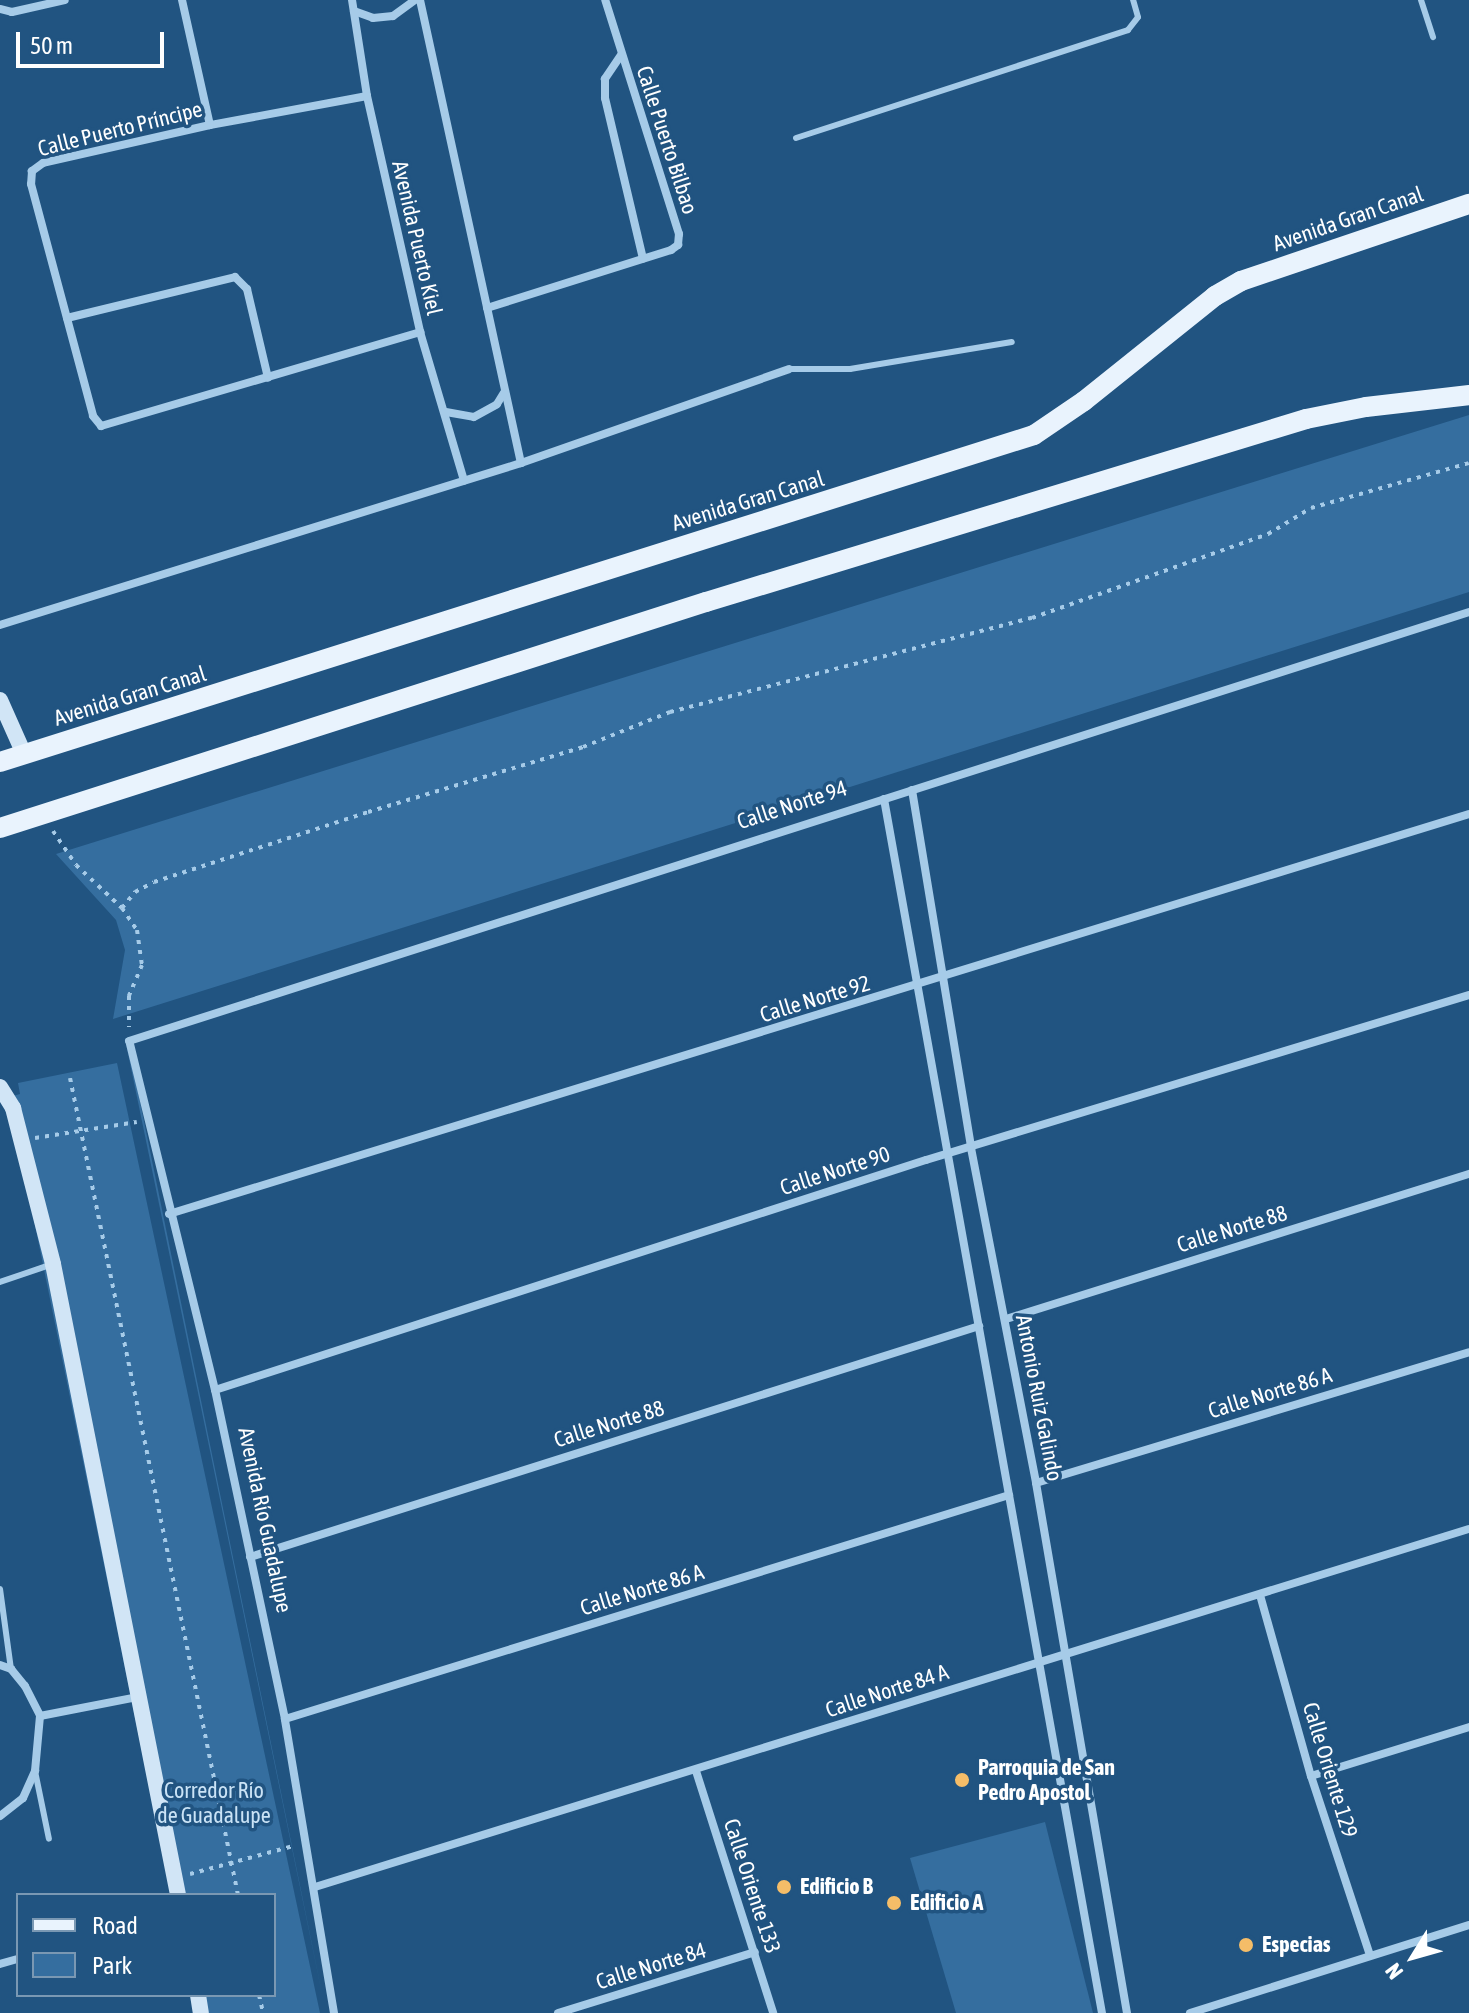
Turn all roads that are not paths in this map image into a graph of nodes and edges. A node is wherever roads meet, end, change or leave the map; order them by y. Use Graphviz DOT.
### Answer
graph roads {
  1 [pos="65,0"];
  2 [pos="182,0"];
  3 [pos="352,0"];
  4 [pos="417,0"];
  5 [pos="605,0"];
  6 [pos="1133,0"];
  7 [pos="1421,0"];
  8 [pos="0,9"];
  9 [pos="354,11"];
  10 [pos="1433,37"];
  11 [pos="621,55"];
  12 [pos="367,96"];
  13 [pos="210,125"];
  14 [pos="796,138"];
  15 [pos="1469,204"];
  16 [pos="643,259"];
  17 [pos="487,308"];
  18 [pos="67,318"];
  19 [pos="420,332"];
  20 [pos="1012,342"];
  21 [pos="789,369"];
  22 [pos="268,378"];
  23 [pos="504,393"];
  24 [pos="1469,395"];
  25 [pos="446,412"];
  26 [pos="521,463"];
  27 [pos="464,481"];
  28 [pos="1469,612"];
  29 [pos="0,625"];
  30 [pos="0,700"];
  31 [pos="24,754"];
  32 [pos="0,762"];
  33 [pos="912,790"];
  34 [pos="884,799"];
  35 [pos="1469,814"];
  36 [pos="0,828"];
  37 [pos="942,978"];
  38 [pos="918,986"];
  39 [pos="1469,995"];
  40 [pos="129,1041"];
  41 [pos="1,1088"];
  42 [pos="971,1148"];
  43 [pos="947,1156"];
  44 [pos="1469,1174"];
  45 [pos="169,1214"];
  46 [pos="53,1264"];
  47 [pos="0,1282"];
  48 [pos="1006,1319"];
  49 [pos="979,1326"];
  50 [pos="1469,1352"];
  51 [pos="215,1390"];
  52 [pos="1036,1483"];
  53 [pos="1009,1495"];
  54 [pos="1469,1529"];
  55 [pos="250,1557"];
  56 [pos="0,1589"];
  57 [pos="1260,1595"];
  58 [pos="1066,1653"];
  59 [pos="1040,1661"];
  60 [pos="0,1665"];
  61 [pos="11,1669"];
  62 [pos="139,1697"];
  63 [pos="40,1716"];
  64 [pos="285,1719"];
  65 [pos="1469,1727"];
  66 [pos="35,1771"];
  67 [pos="696,1771"];
  68 [pos="1311,1776"];
  69 [pos="0,1816"];
  70 [pos="49,1839"];
  71 [pos="176,1886"];
  72 [pos="315,1887"];
  73 [pos="1469,1925"];
  74 [pos="755,1952"];
  75 [pos="1370,1955"];
  76 [pos="334,2013"];
  77 [pos="558,2013"];
  78 [pos="773,2013"];
  79 [pos="1102,2013"];
  80 [pos="1127,2013"];
  81 [pos="1190,2013"];
  1 -- 8 [label="street"];
  2 -- 13 [label="street"];
  3 -- 9 [label="street, Avenida Puerto Kiel"];
  4 -- 9 [label="street"];
  4 -- 17 [label="street"];
  5 -- 11 [label="street, Calle Puerto Bilbao"];
  6 -- 14 [label="lane"];
  7 -- 10 [label="lane"];
  9 -- 12 [label="street, Avenida Puerto Kiel"];
  11 -- 16 [label="street, Calle Puerto Bilbao"];
  11 -- 16 [label="street, Calle Puerto Bilbao"];
  12 -- 13 [label="street, Calle Puerto Príncipe"];
  12 -- 19 [label="street, Avenida Puerto Kiel"];
  13 -- 18 [label="street, Calle Puerto Príncipe"];
  15 -- 31 [label="main road, Avenida Gran Canal"];
  16 -- 17 [label="street, Calle Puerto Bilbao"];
  17 -- 23 [label="street"];
  18 -- 22 [label="street"];
  18 -- 22 [label="street, Calle Puerto Príncipe"];
  19 -- 22 [label="street, Calle Puerto Príncipe"];
  19 -- 25 [label="street, Avenida Puerto Kiel"];
  20 -- 21 [label="lane"];
  21 -- 26 [label="street"];
  23 -- 25 [label="street"];
  23 -- 26 [label="street"];
  24 -- 36 [label="main road"];
  25 -- 27 [label="street, Avenida Puerto Kiel"];
  26 -- 27 [label="street"];
  27 -- 29 [label="street"];
  28 -- 33 [label="street, Calle Norte 94"];
  30 -- 31 [label="street"];
  31 -- 32 [label="main road, Avenida Gran Canal"];
  33 -- 34 [label="street, Calle Norte 94"];
  33 -- 37 [label="street, Antonio Ruiz Galindo"];
  34 -- 38 [label="street, Antonio Ruiz Galindo"];
  34 -- 40 [label="street, Calle Norte 94"];
  35 -- 37 [label="street, Calle Norte 92"];
  37 -- 38 [label="street, Calle Norte 92"];
  37 -- 42 [label="street, Antonio Ruiz Galindo"];
  38 -- 43 [label="street, Antonio Ruiz Galindo"];
  38 -- 45 [label="street, Calle Norte 92"];
  39 -- 42 [label="street, Calle Norte 90"];
  40 -- 45 [label="street, Avenida Río Guadalupe"];
  41 -- 46 [label="street"];
  42 -- 43 [label="street, Calle Norte 90"];
  42 -- 48 [label="street, Antonio Ruiz Galindo"];
  43 -- 49 [label="street, Antonio Ruiz Galindo"];
  43 -- 51 [label="street, Calle Norte 90"];
  44 -- 48 [label="street, Calle Norte 88"];
  45 -- 51 [label="street, Avenida Río Guadalupe"];
  46 -- 47 [label="lane"];
  46 -- 62 [label="street"];
  48 -- 52 [label="street, Antonio Ruiz Galindo"];
  49 -- 53 [label="street, Antonio Ruiz Galindo"];
  49 -- 55 [label="street, Calle Norte 88"];
  50 -- 52 [label="street, Calle Norte 86 A"];
  51 -- 55 [label="street, Avenida Río Guadalupe"];
  52 -- 58 [label="street, Antonio Ruiz Galindo"];
  53 -- 59 [label="street, Antonio Ruiz Galindo"];
  53 -- 64 [label="street, Calle Norte 86 A"];
  54 -- 57 [label="street, Calle Norte 84 A"];
  55 -- 64 [label="street, Avenida Río Guadalupe"];
  56 -- 61 [label="lane"];
  57 -- 58 [label="street, Calle Norte 84 A"];
  57 -- 68 [label="street, Calle Oriente 129"];
  58 -- 59 [label="street, Calle Norte 84 A"];
  58 -- 80 [label="street, Antonio Ruiz Galindo"];
  59 -- 67 [label="street, Calle Norte 84 A"];
  59 -- 79 [label="street, Antonio Ruiz Galindo"];
  60 -- 61 [label="street"];
  61 -- 63 [label="street"];
  62 -- 63 [label="street"];
  62 -- 71 [label="street"];
  63 -- 66 [label="street"];
  64 -- 72 [label="street, Avenida Río Guadalupe"];
  65 -- 68 [label="street"];
  66 -- 69 [label="street"];
  66 -- 70 [label="lane"];
  67 -- 72 [label="street, Calle Norte 84 A"];
  67 -- 74 [label="street, Calle Oriente 133"];
  68 -- 75 [label="street, Calle Oriente 129"];
  72 -- 76 [label="street, Avenida Río Guadalupe"];
  73 -- 75 [label="street"];
  74 -- 77 [label="street, Calle Norte 84"];
  74 -- 78 [label="street, Calle Oriente 133"];
  75 -- 81 [label="street"];
}
